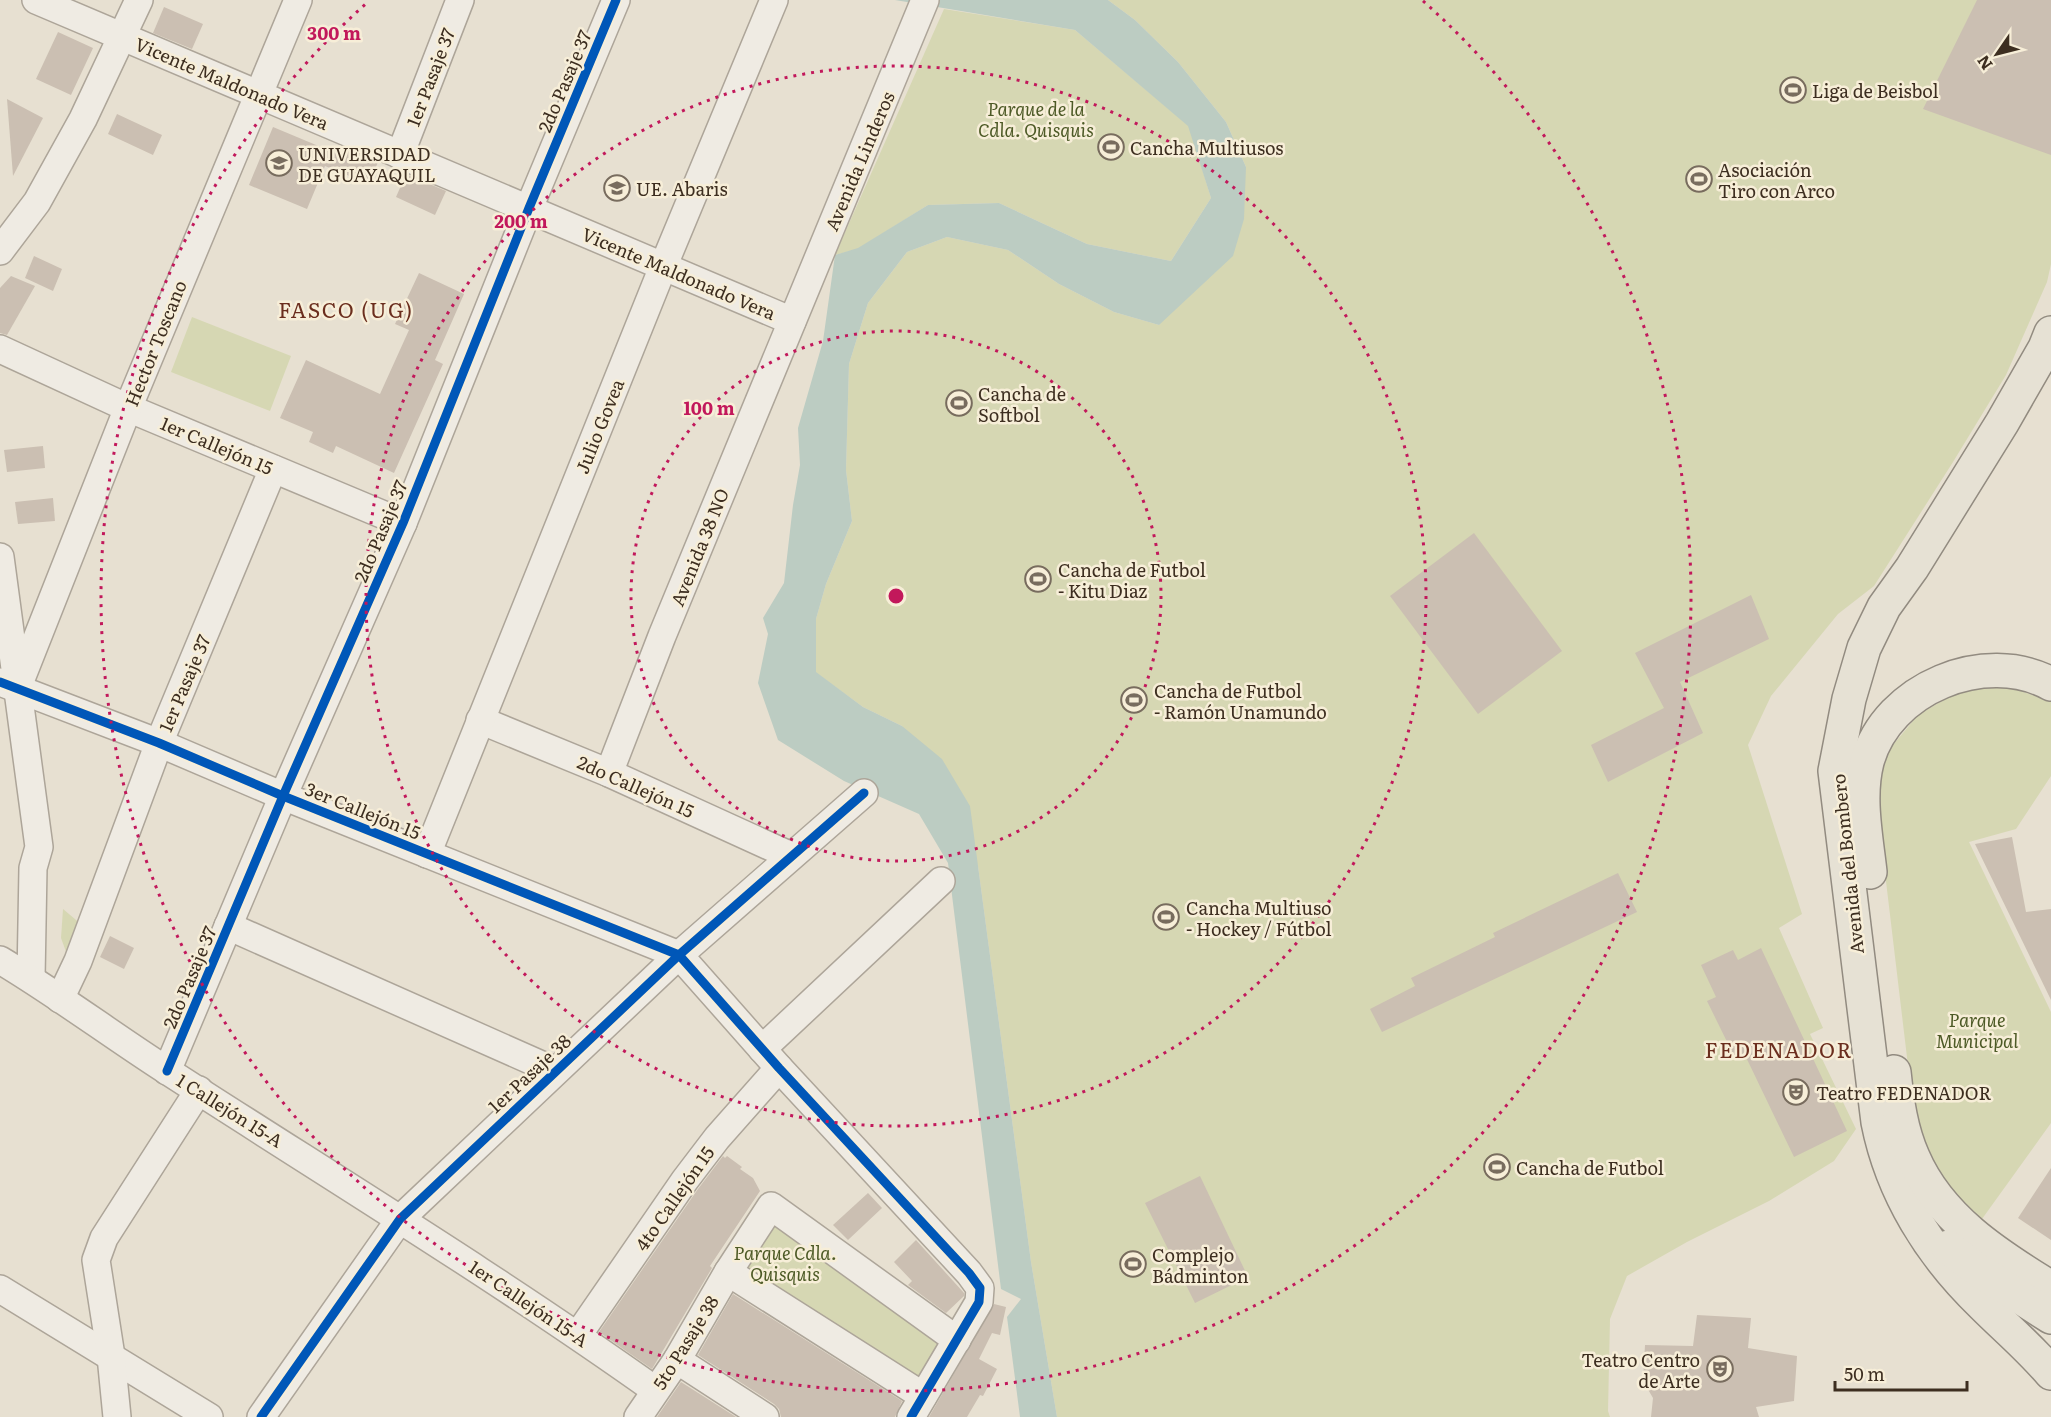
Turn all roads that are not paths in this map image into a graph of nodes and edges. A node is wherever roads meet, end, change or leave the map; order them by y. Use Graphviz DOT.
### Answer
graph roads {
  1 [pos="36,0"];
  2 [pos="140,0"];
  3 [pos="298,0"];
  4 [pos="460,0"];
  5 [pos="616,0"];
  6 [pos="774,0"];
  7 [pos="925,0"];
  8 [pos="123,37"];
  9 [pos="258,94"];
  10 [pos="400,155"];
  11 [pos="529,208"];
  12 [pos="0,251"];
  13 [pos="663,267"];
  14 [pos="792,321"];
  15 [pos="2051,333"];
  16 [pos="0,350"];
  17 [pos="128,408"];
  18 [pos="273,469"];
  19 [pos="403,523"];
  20 [pos="0,557"];
  21 [pos="2051,684"];
  22 [pos="6,697"];
  23 [pos="480,720"];
  24 [pos="159,743"];
  25 [pos="609,773"];
  26 [pos="864,793"];
  27 [pos="283,796"];
  28 [pos="427,854"];
  29 [pos="791,856"];
  30 [pos="941,881"];
  31 [pos="228,926"];
  32 [pos="680,955"];
  33 [pos="0,960"];
  34 [pos="31,978"];
  35 [pos="60,999"];
  36 [pos="771,1058"];
  37 [pos="167,1071"];
  38 [pos="555,1071"];
  39 [pos="199,1090"];
  40 [pos="400,1219"];
  41 [pos="1918,1224"];
  42 [pos="728,1272"];
  43 [pos="2051,1288"];
  44 [pos="0,1289"];
  45 [pos="2051,1317"];
  46 [pos="578,1335"];
  47 [pos="957,1340"];
  48 [pos="111,1356"];
  49 [pos="677,1360"];
  50 [pos="2051,1373"];
  51 [pos="655,1390"];
  52 [pos="917,1407"];
  53 [pos="117,1417"];
  54 [pos="208,1417"];
  55 [pos="261,1417"];
  56 [pos="638,1417"];
  57 [pos="765,1417"];
  1 -- 8 [label="street, Vicente Maldonado Vera"];
  2 -- 8 [label="street"];
  3 -- 9 [label="street, Hector Toscano"];
  4 -- 10 [label="street, 1er Pasaje 37"];
  5 -- 11 [label="street, 2do Pasaje 37"];
  6 -- 13 [label="street, Julio Govea"];
  7 -- 14 [label="street, Avenida Linderos"];
  8 -- 9 [label="street, Vicente Maldonado Vera"];
  8 -- 12 [label="street"];
  9 -- 10 [label="street, Vicente Maldonado Vera"];
  9 -- 17 [label="street, Hector Toscano"];
  10 -- 11 [label="street, Vicente Maldonado Vera"];
  11 -- 13 [label="street, Vicente Maldonado Vera"];
  11 -- 19 [label="street, 2do Pasaje 37"];
  13 -- 14 [label="street, Vicente Maldonado Vera"];
  13 -- 23 [label="street, Julio Govea"];
  14 -- 25 [label="street, Avenida 38 NO"];
  15 -- 41 [label="main road, Avenida del Bombero"];
  16 -- 17 [label="street, 1er Callejón 15"];
  17 -- 18 [label="street, 1er Callejón 15"];
  17 -- 22 [label="street, Hector Toscano"];
  18 -- 19 [label="street, 1er Callejón 15"];
  18 -- 24 [label="street, 1er Pasaje 37"];
  19 -- 27 [label="street, 2do Pasaje 37"];
  20 -- 22 [label="street"];
  21 -- 43 [label="main road"];
  22 -- 24 [label="street, 3er Callejón 15"];
  22 -- 34 [label="street"];
  23 -- 25 [label="street, 2do Callejón 15"];
  23 -- 28 [label="street, Julio Govea"];
  24 -- 27 [label="street, 3er Callejón 15"];
  24 -- 35 [label="street, 1er Pasaje 37"];
  25 -- 29 [label="street, 2do Callejón 15"];
  26 -- 29 [label="street, 1er Pasaje 38"];
  27 -- 28 [label="street, 3er Callejón 15"];
  27 -- 31 [label="street, 2do Pasaje 37"];
  28 -- 32 [label="street, 3er Callejón 15"];
  29 -- 32 [label="street, 1er Pasaje 38"];
  30 -- 36 [label="street, 4to Callejón 15"];
  31 -- 37 [label="street, 2do Pasaje 37"];
  31 -- 38 [label="street"];
  32 -- 36 [label="street"];
  32 -- 38 [label="street, 1er Pasaje 38"];
  33 -- 34 [label="street, 1 Callejón 15-A"];
  34 -- 35 [label="street, 1 Callejón 15-A"];
  35 -- 37 [label="street, 1 Callejón 15-A"];
  36 -- 46 [label="street, 4to Callejón 15"];
  36 -- 47 [label="street"];
  37 -- 39 [label="street, 1 Callejón 15-A"];
  38 -- 40 [label="street, 1er Pasaje 38"];
  39 -- 40 [label="street, 1 Callejón 15-A"];
  39 -- 48 [label="street"];
  40 -- 46 [label="street, 1er Callejón 15-A"];
  40 -- 55 [label="street, 1er Pasaje 38"];
  41 -- 45 [label="main road, Avenida del Bombero"];
  41 -- 50 [label="main road, Avenida del Bombero"];
  42 -- 47 [label="street, 5to Pasaje 38"];
  42 -- 49 [label="street, 5to Pasaje 38"];
  42 -- 52 [label="street"];
  44 -- 48 [label="street"];
  46 -- 51 [label="street, 1er Callejón 15-A"];
  47 -- 52 [label="street"];
  48 -- 53 [label="street"];
  48 -- 54 [label="street"];
  49 -- 51 [label="street, 5to Pasaje 38"];
  49 -- 57 [label="street"];
  51 -- 56 [label="street, 5to Pasaje 38"];
}
